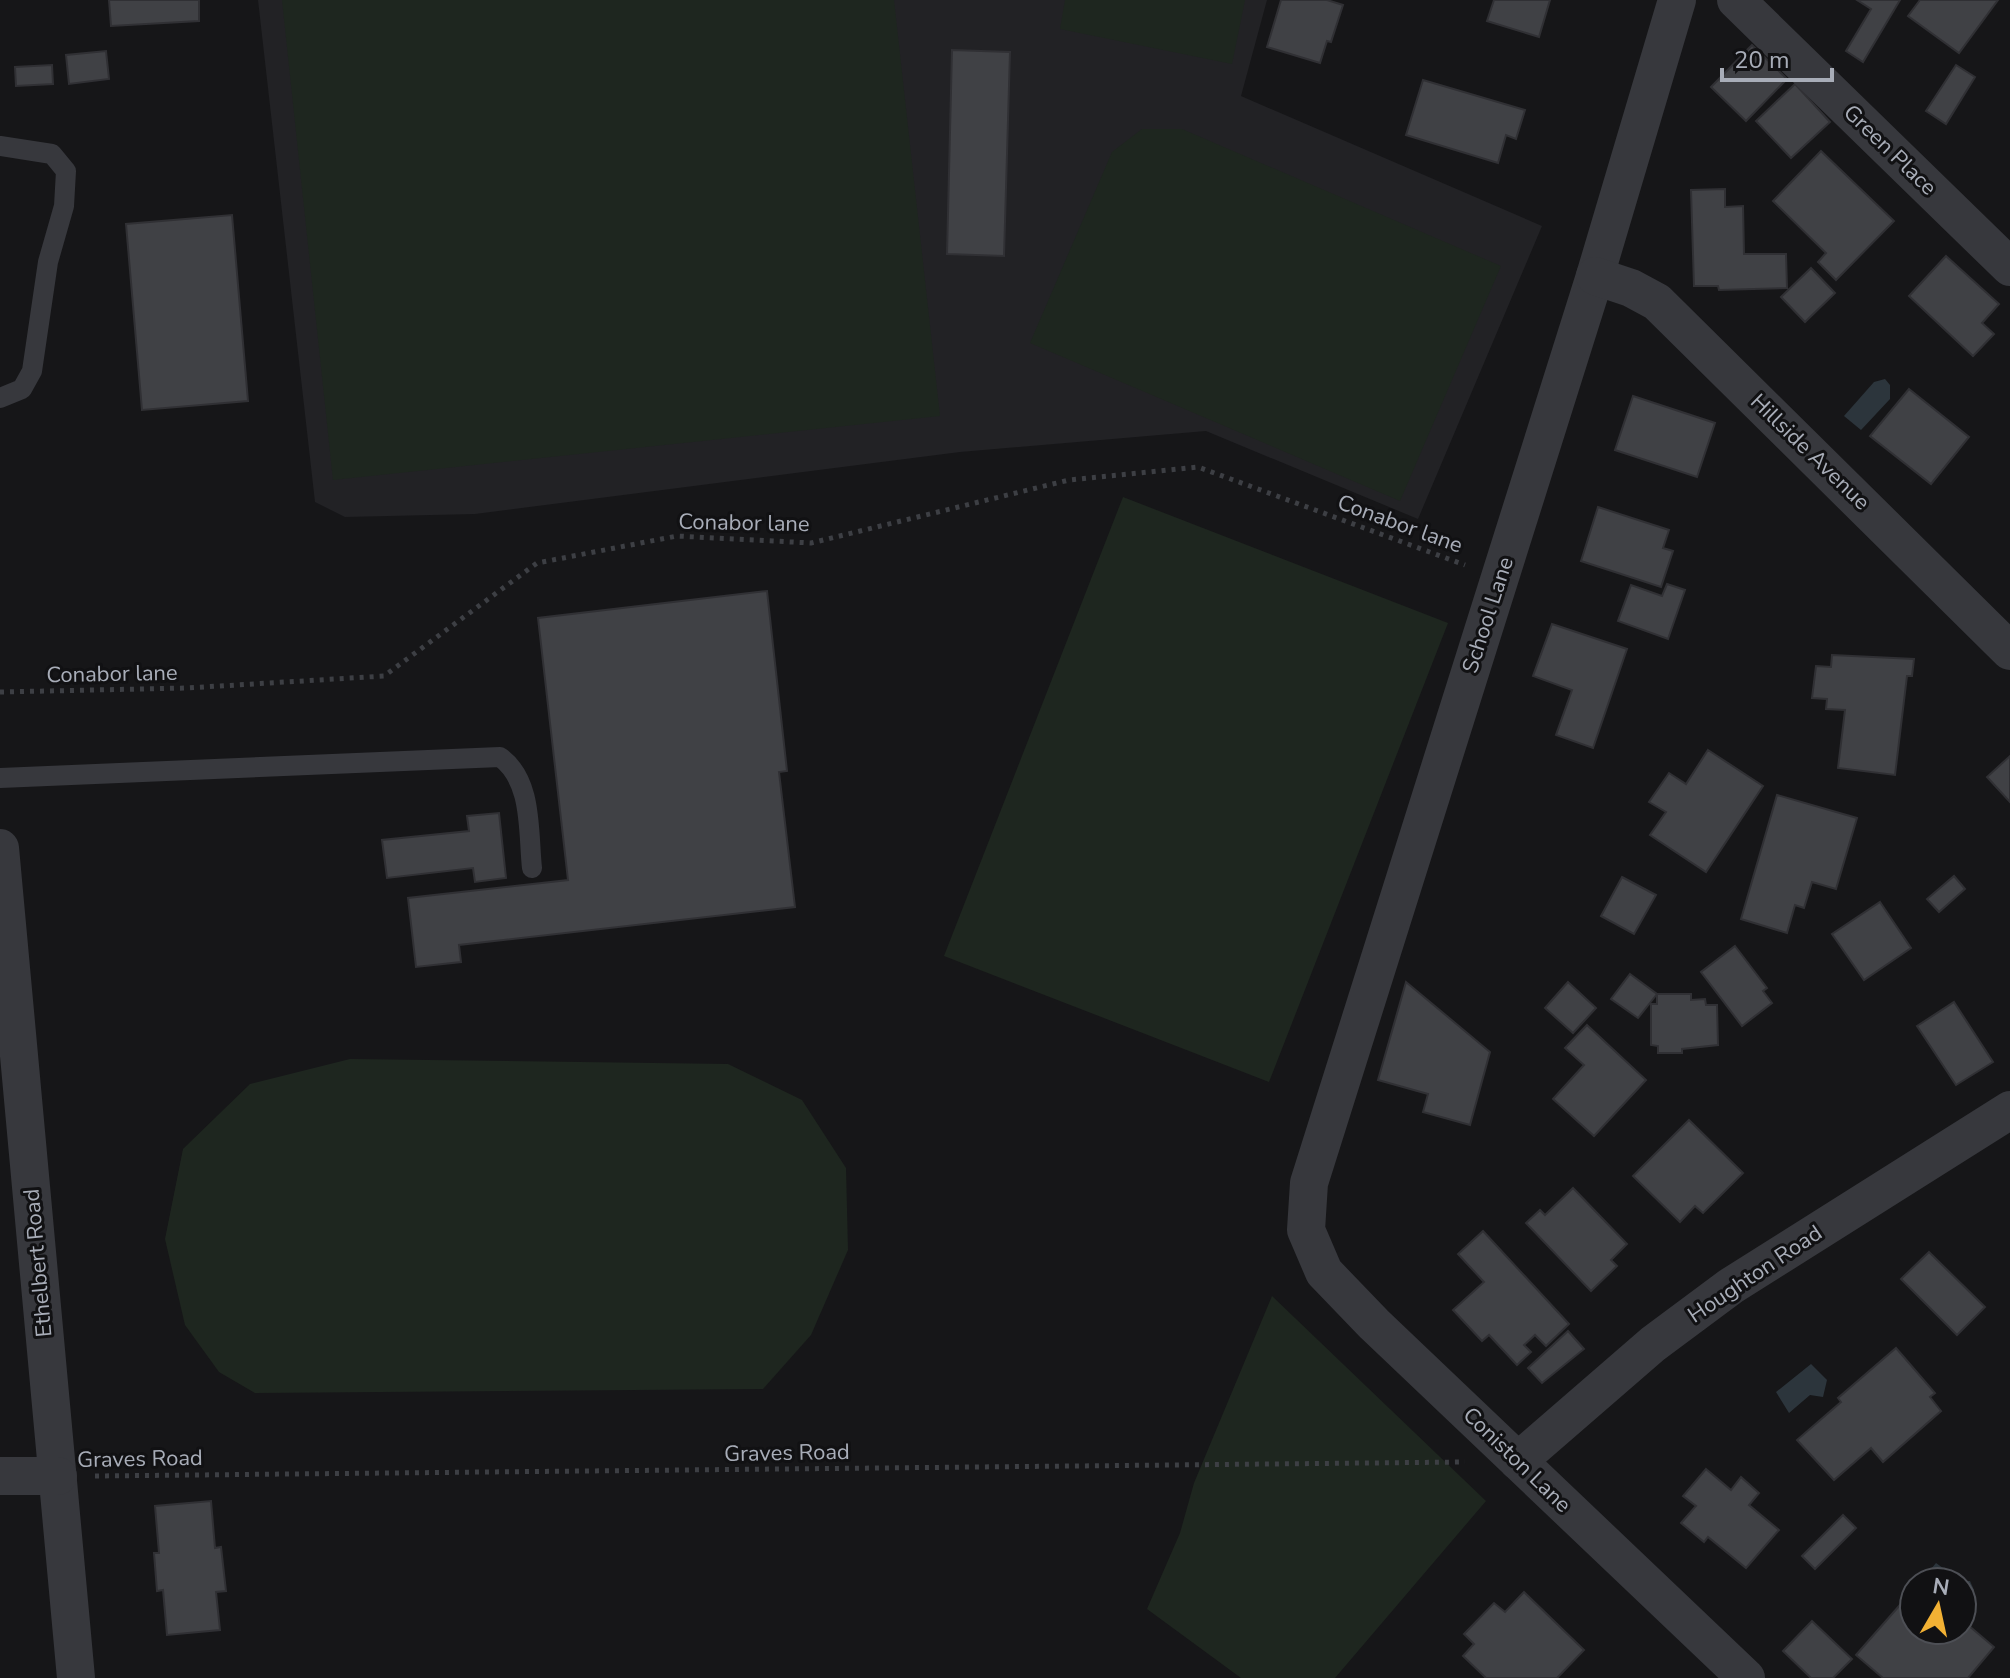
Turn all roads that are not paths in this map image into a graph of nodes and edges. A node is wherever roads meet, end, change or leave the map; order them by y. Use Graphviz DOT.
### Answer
graph roads {
  1 [pos="1677,0"];
  2 [pos="1736,0"];
  3 [pos="0,146"];
  4 [pos="2010,267"];
  5 [pos="1595,276"];
  6 [pos="0,398"];
  7 [pos="2010,651"];
  8 [pos="0,778"];
  9 [pos="0,848"];
  10 [pos="532,868"];
  11 [pos="8,1028"];
  12 [pos="2010,1110"];
  13 [pos="14,1152"];
  14 [pos="1306,1230"];
  15 [pos="1518,1461"];
  16 [pos="0,1476"];
  17 [pos="58,1476"];
  18 [pos="76,1678"];
  19 [pos="1746,1678"];
  1 -- 5 [label="street, School Lane"];
  2 -- 4 [label="street, Green Place"];
  3 -- 6 [label="lane"];
  5 -- 7 [label="street, Hillside Avenue"];
  5 -- 14 [label="street, School Lane"];
  8 -- 10 [label="lane"];
  9 -- 11 [label="street, Ethelbert Road"];
  11 -- 13 [label="street, Ethelbert Road"];
  12 -- 15 [label="street, Houghton Road"];
  13 -- 17 [label="street, Ethelbert Road"];
  14 -- 15 [label="street, Coniston Lane"];
  15 -- 19 [label="street, Coniston Lane"];
  16 -- 17 [label="street"];
  17 -- 18 [label="street, Ethelbert Road"];
}
